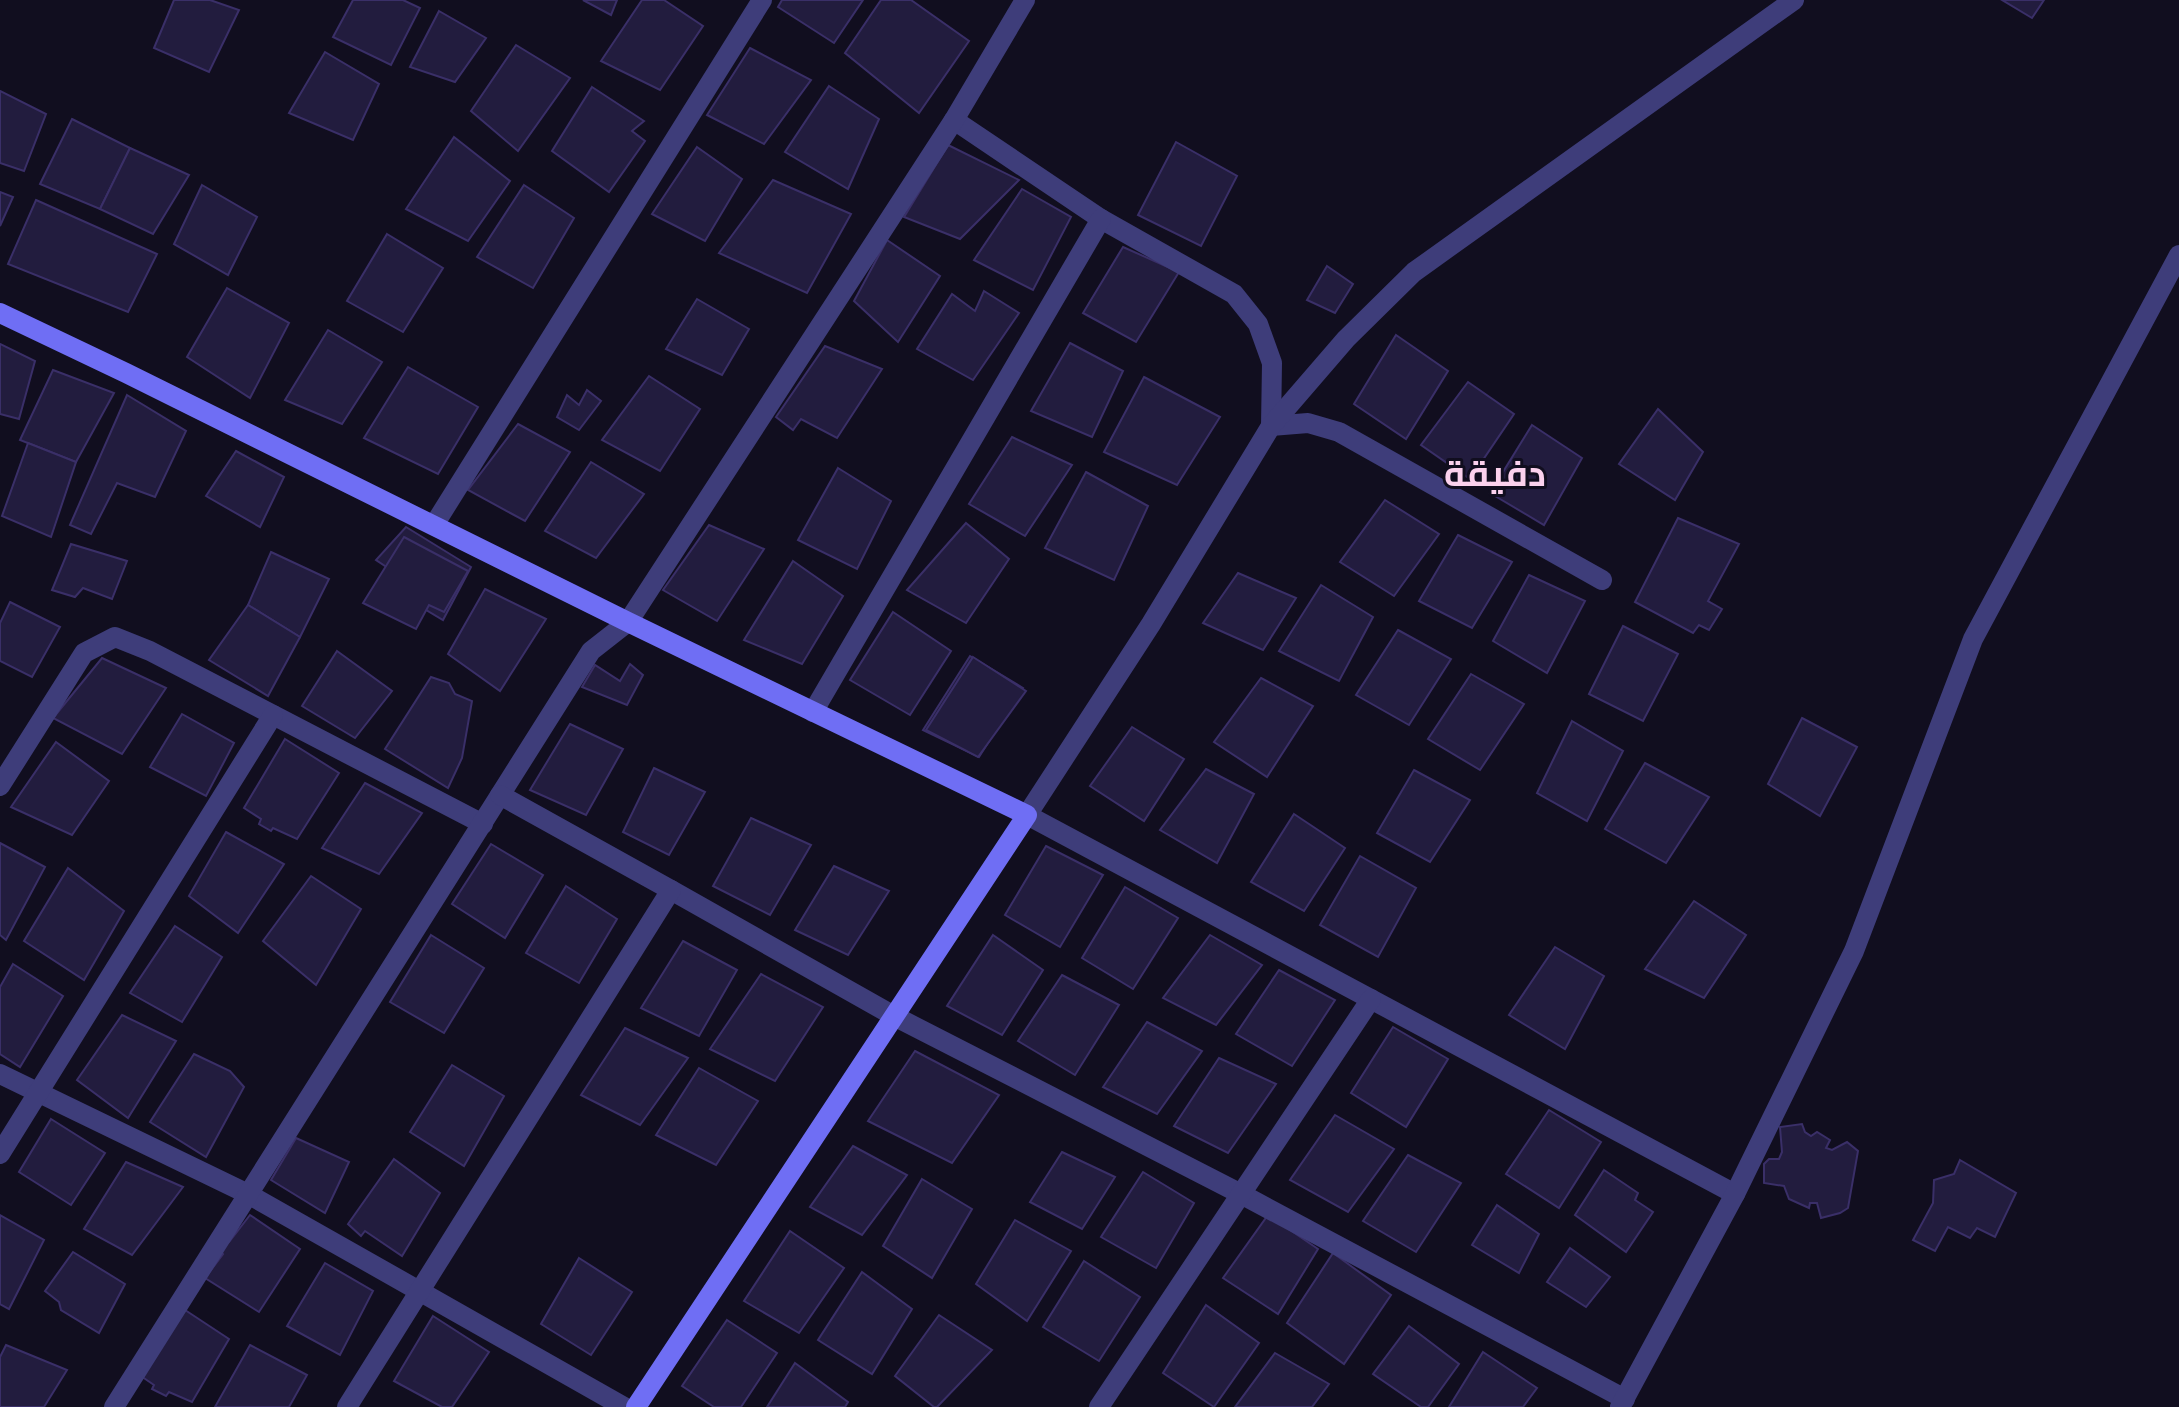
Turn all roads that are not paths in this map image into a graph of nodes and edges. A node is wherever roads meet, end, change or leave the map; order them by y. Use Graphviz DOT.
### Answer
graph roads {
  1 [pos="762,0"];
  2 [pos="1025,0"];
  3 [pos="1794,0"];
  4 [pos="954,120"];
  5 [pos="1101,219"];
  6 [pos="2179,255"];
  7 [pos="0,313"];
  8 [pos="1271,426"];
  9 [pos="434,525"];
  10 [pos="1602,580"];
  11 [pos="628,622"];
  12 [pos="813,712"];
  13 [pos="273,715"];
  14 [pos="0,786"];
  15 [pos="500,795"];
  16 [pos="1027,815"];
  17 [pos="483,824"];
  18 [pos="671,890"];
  19 [pos="1371,999"];
  20 [pos="894,1016"];
  21 [pos="0,1074"];
  22 [pos="37,1092"];
  23 [pos="0,1154"];
  24 [pos="248,1194"];
  25 [pos="1241,1194"];
  26 [pos="1735,1194"];
  27 [pos="420,1291"];
  28 [pos="1622,1403"];
  29 [pos="114,1407"];
  30 [pos="347,1407"];
  31 [pos="624,1407"];
  32 [pos="636,1407"];
  33 [pos="1099,1407"];
  1 -- 9 [label="street"];
  2 -- 4 [label="street"];
  3 -- 8 [label="street"];
  4 -- 5 [label="street"];
  4 -- 11 [label="street"];
  5 -- 8 [label="street"];
  5 -- 12 [label="street"];
  6 -- 26 [label="street"];
  7 -- 9 [label="street"];
  8 -- 10 [label="street"];
  8 -- 16 [label="street"];
  9 -- 11 [label="street"];
  11 -- 12 [label="street"];
  11 -- 15 [label="street"];
  12 -- 16 [label="street"];
  13 -- 14 [label="street"];
  13 -- 17 [label="street"];
  13 -- 22 [label="street"];
  15 -- 17 [label="street"];
  15 -- 18 [label="street"];
  16 -- 19 [label="street"];
  16 -- 20 [label="street"];
  17 -- 24 [label="street"];
  18 -- 20 [label="street"];
  18 -- 27 [label="street"];
  19 -- 25 [label="street"];
  19 -- 26 [label="street"];
  20 -- 25 [label="street"];
  20 -- 32 [label="street"];
  21 -- 22 [label="street"];
  22 -- 23 [label="street"];
  22 -- 24 [label="street"];
  24 -- 27 [label="street"];
  24 -- 29 [label="street"];
  25 -- 28 [label="street"];
  25 -- 33 [label="street"];
  26 -- 28 [label="street"];
  27 -- 30 [label="street"];
  27 -- 31 [label="street"];
}
